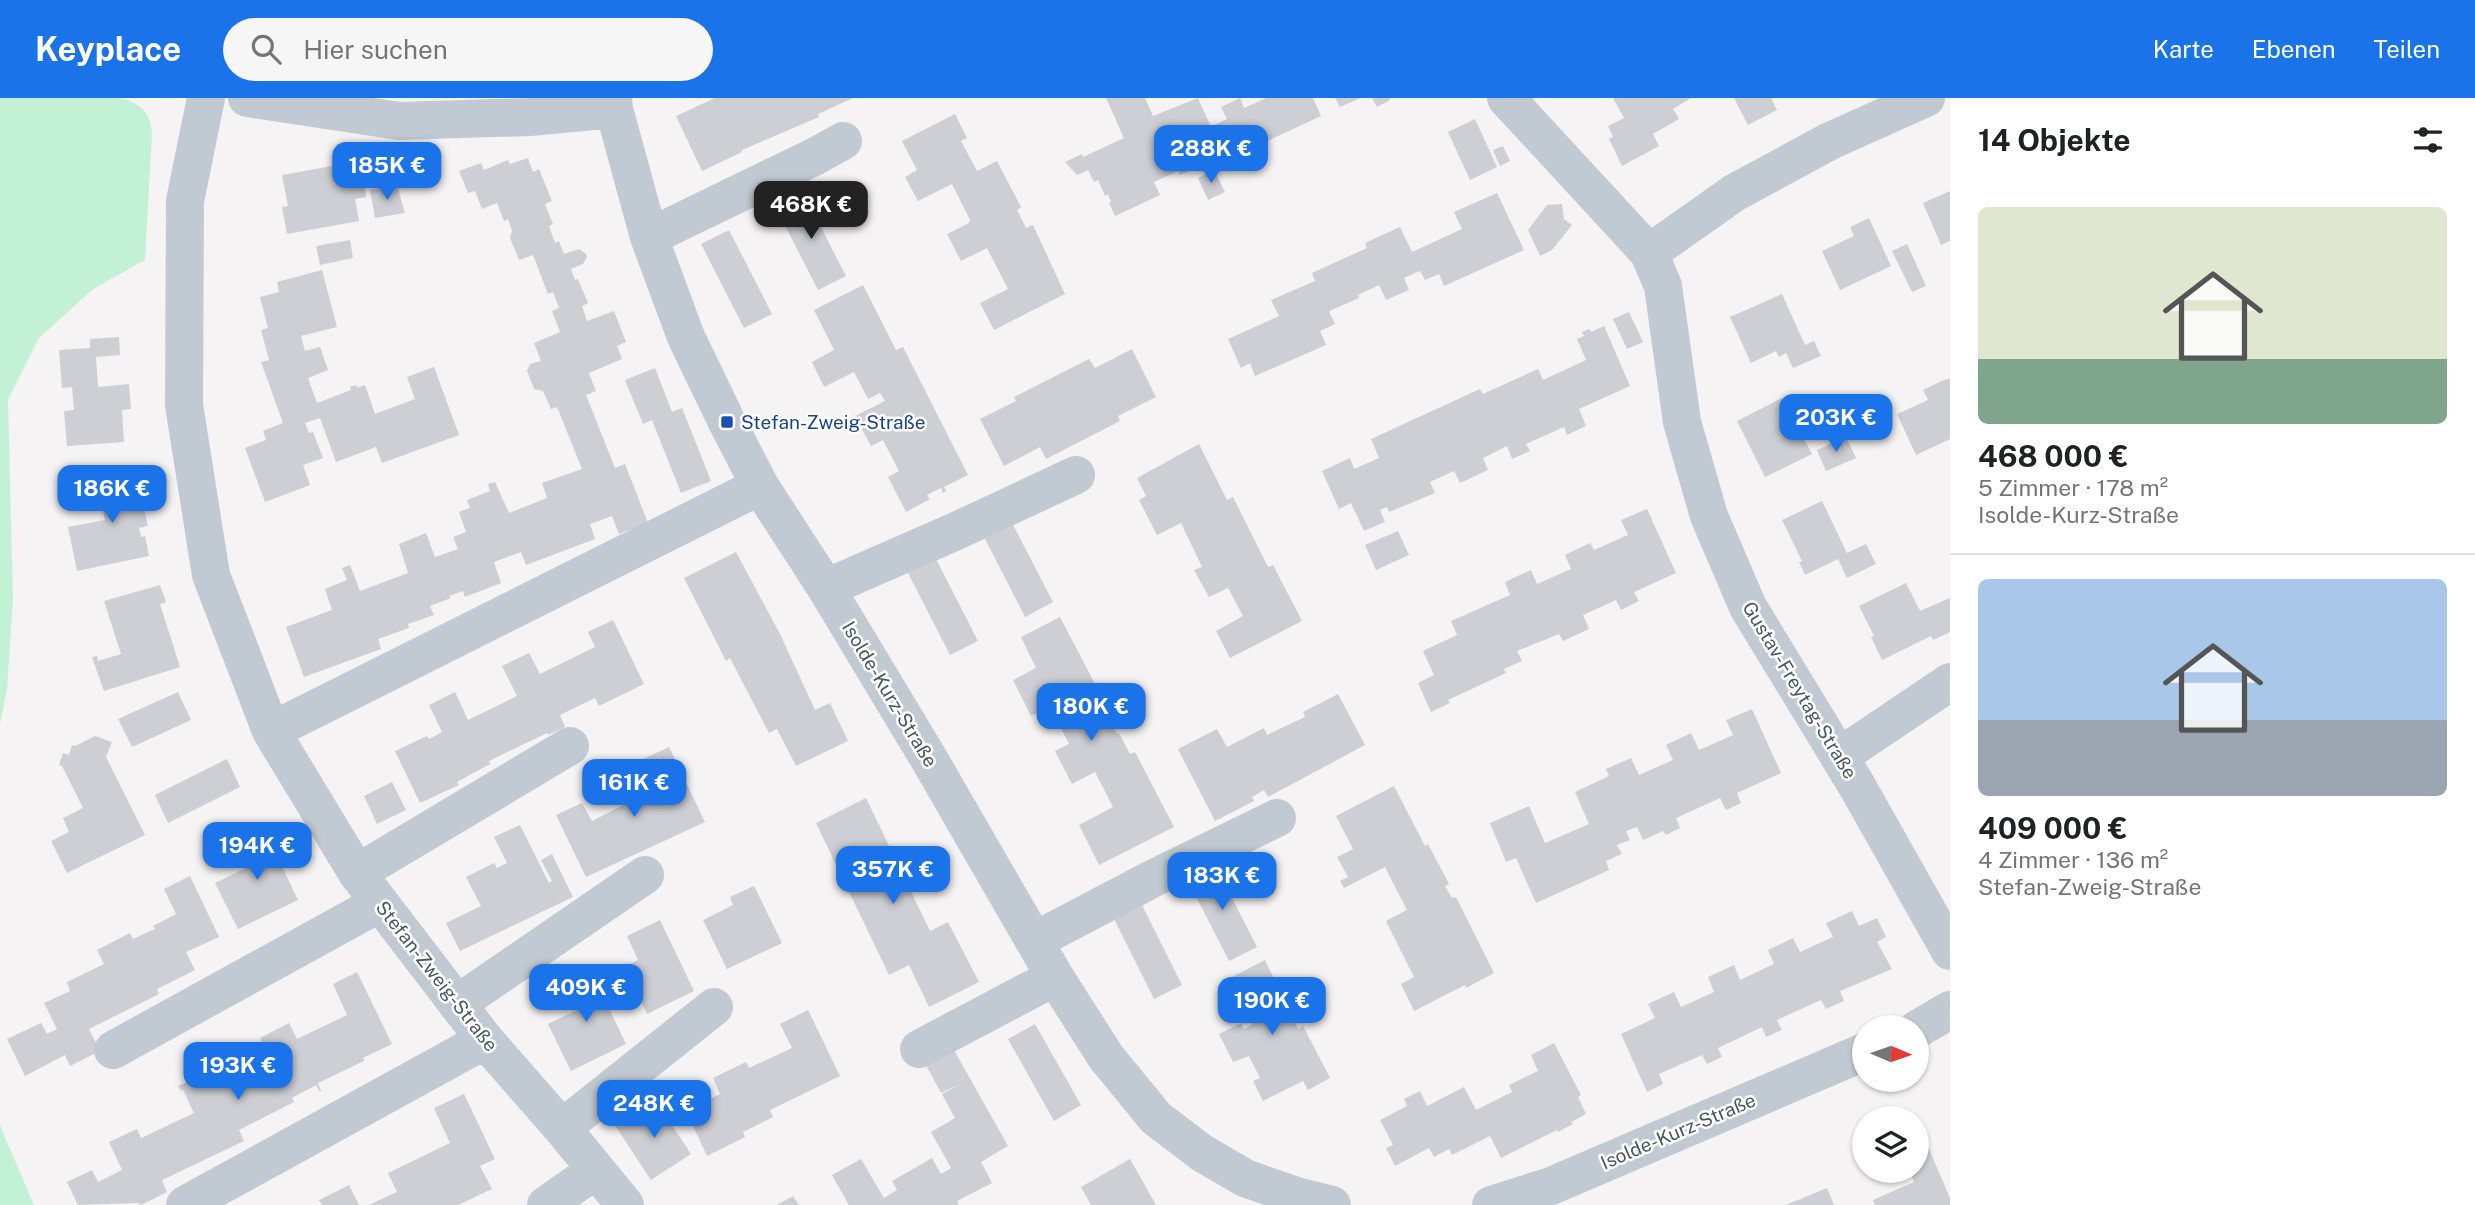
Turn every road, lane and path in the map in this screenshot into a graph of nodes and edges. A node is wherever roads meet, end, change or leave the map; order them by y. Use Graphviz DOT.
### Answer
graph roads {
  1 [pos="206,98"];
  2 [pos="247,98"];
  3 [pos="1506,98"];
  4 [pos="1926,98"];
  5 [pos="613,104"];
  6 [pos="843,141"];
  7 [pos="649,237"];
  8 [pos="1648,253"];
  9 [pos="1076,475"];
  10 [pos="760,486"];
  11 [pos="826,588"];
  12 [pos="1950,682"];
  13 [pos="271,731"];
  14 [pos="570,746"];
  15 [pos="1840,757"];
  16 [pos="1277,818"];
  17 [pos="645,875"];
  18 [pos="369,888"];
  19 [pos="1034,941"];
  20 [pos="1950,951"];
  21 [pos="1055,977"];
  22 [pos="457,1004"];
  23 [pos="714,1007"];
  24 [pos="1950,1010"];
  25 [pos="1929,1022"];
  26 [pos="485,1040"];
  27 [pos="919,1049"];
  28 [pos="113,1050"];
  29 [pos="1852,1057"];
  30 [pos="562,1128"];
  31 [pos="596,1170"];
  32 [pos="1307,1202"];
  33 [pos="185,1205"];
  34 [pos="546,1205"];
  35 [pos="625,1205"];
  36 [pos="1491,1205"];
  1 -- 13 [label="street, Stefan-Zweig-Straße"];
  2 -- 5 [label="street"];
  3 -- 8 [label="street, Gustav-Freytag-Straße"];
  4 -- 8 [label="street"];
  5 -- 7 [label="street, Isolde-Kurz-Straße"];
  6 -- 7 [label="street"];
  7 -- 10 [label="street, Isolde-Kurz-Straße"];
  8 -- 15 [label="street, Gustav-Freytag-Straße"];
  9 -- 11 [label="street"];
  10 -- 11 [label="street, Isolde-Kurz-Straße"];
  10 -- 13 [label="street"];
  11 -- 19 [label="street, Isolde-Kurz-Straße"];
  12 -- 15 [label="street"];
  13 -- 18 [label="street, Stefan-Zweig-Straße"];
  14 -- 18 [label="street"];
  15 -- 20 [label="street, Gustav-Freytag-Straße"];
  16 -- 19 [label="street"];
  17 -- 22 [label="street"];
  18 -- 22 [label="street, Stefan-Zweig-Straße"];
  18 -- 28 [label="street"];
  19 -- 21 [label="street, Isolde-Kurz-Straße"];
  21 -- 27 [label="street"];
  21 -- 32 [label="street, Isolde-Kurz-Straße"];
  22 -- 26 [label="street, Stefan-Zweig-Straße"];
  23 -- 30 [label="street"];
  24 -- 25 [label="street"];
  26 -- 30 [label="street, Stefan-Zweig-Straße"];
  26 -- 33 [label="street"];
  29 -- 36 [label="street, Isolde-Kurz-Straße"];
  30 -- 31 [label="street, Stefan-Zweig-Straße"];
  31 -- 34 [label="street"];
  31 -- 35 [label="street, Stefan-Zweig-Straße"];
}
